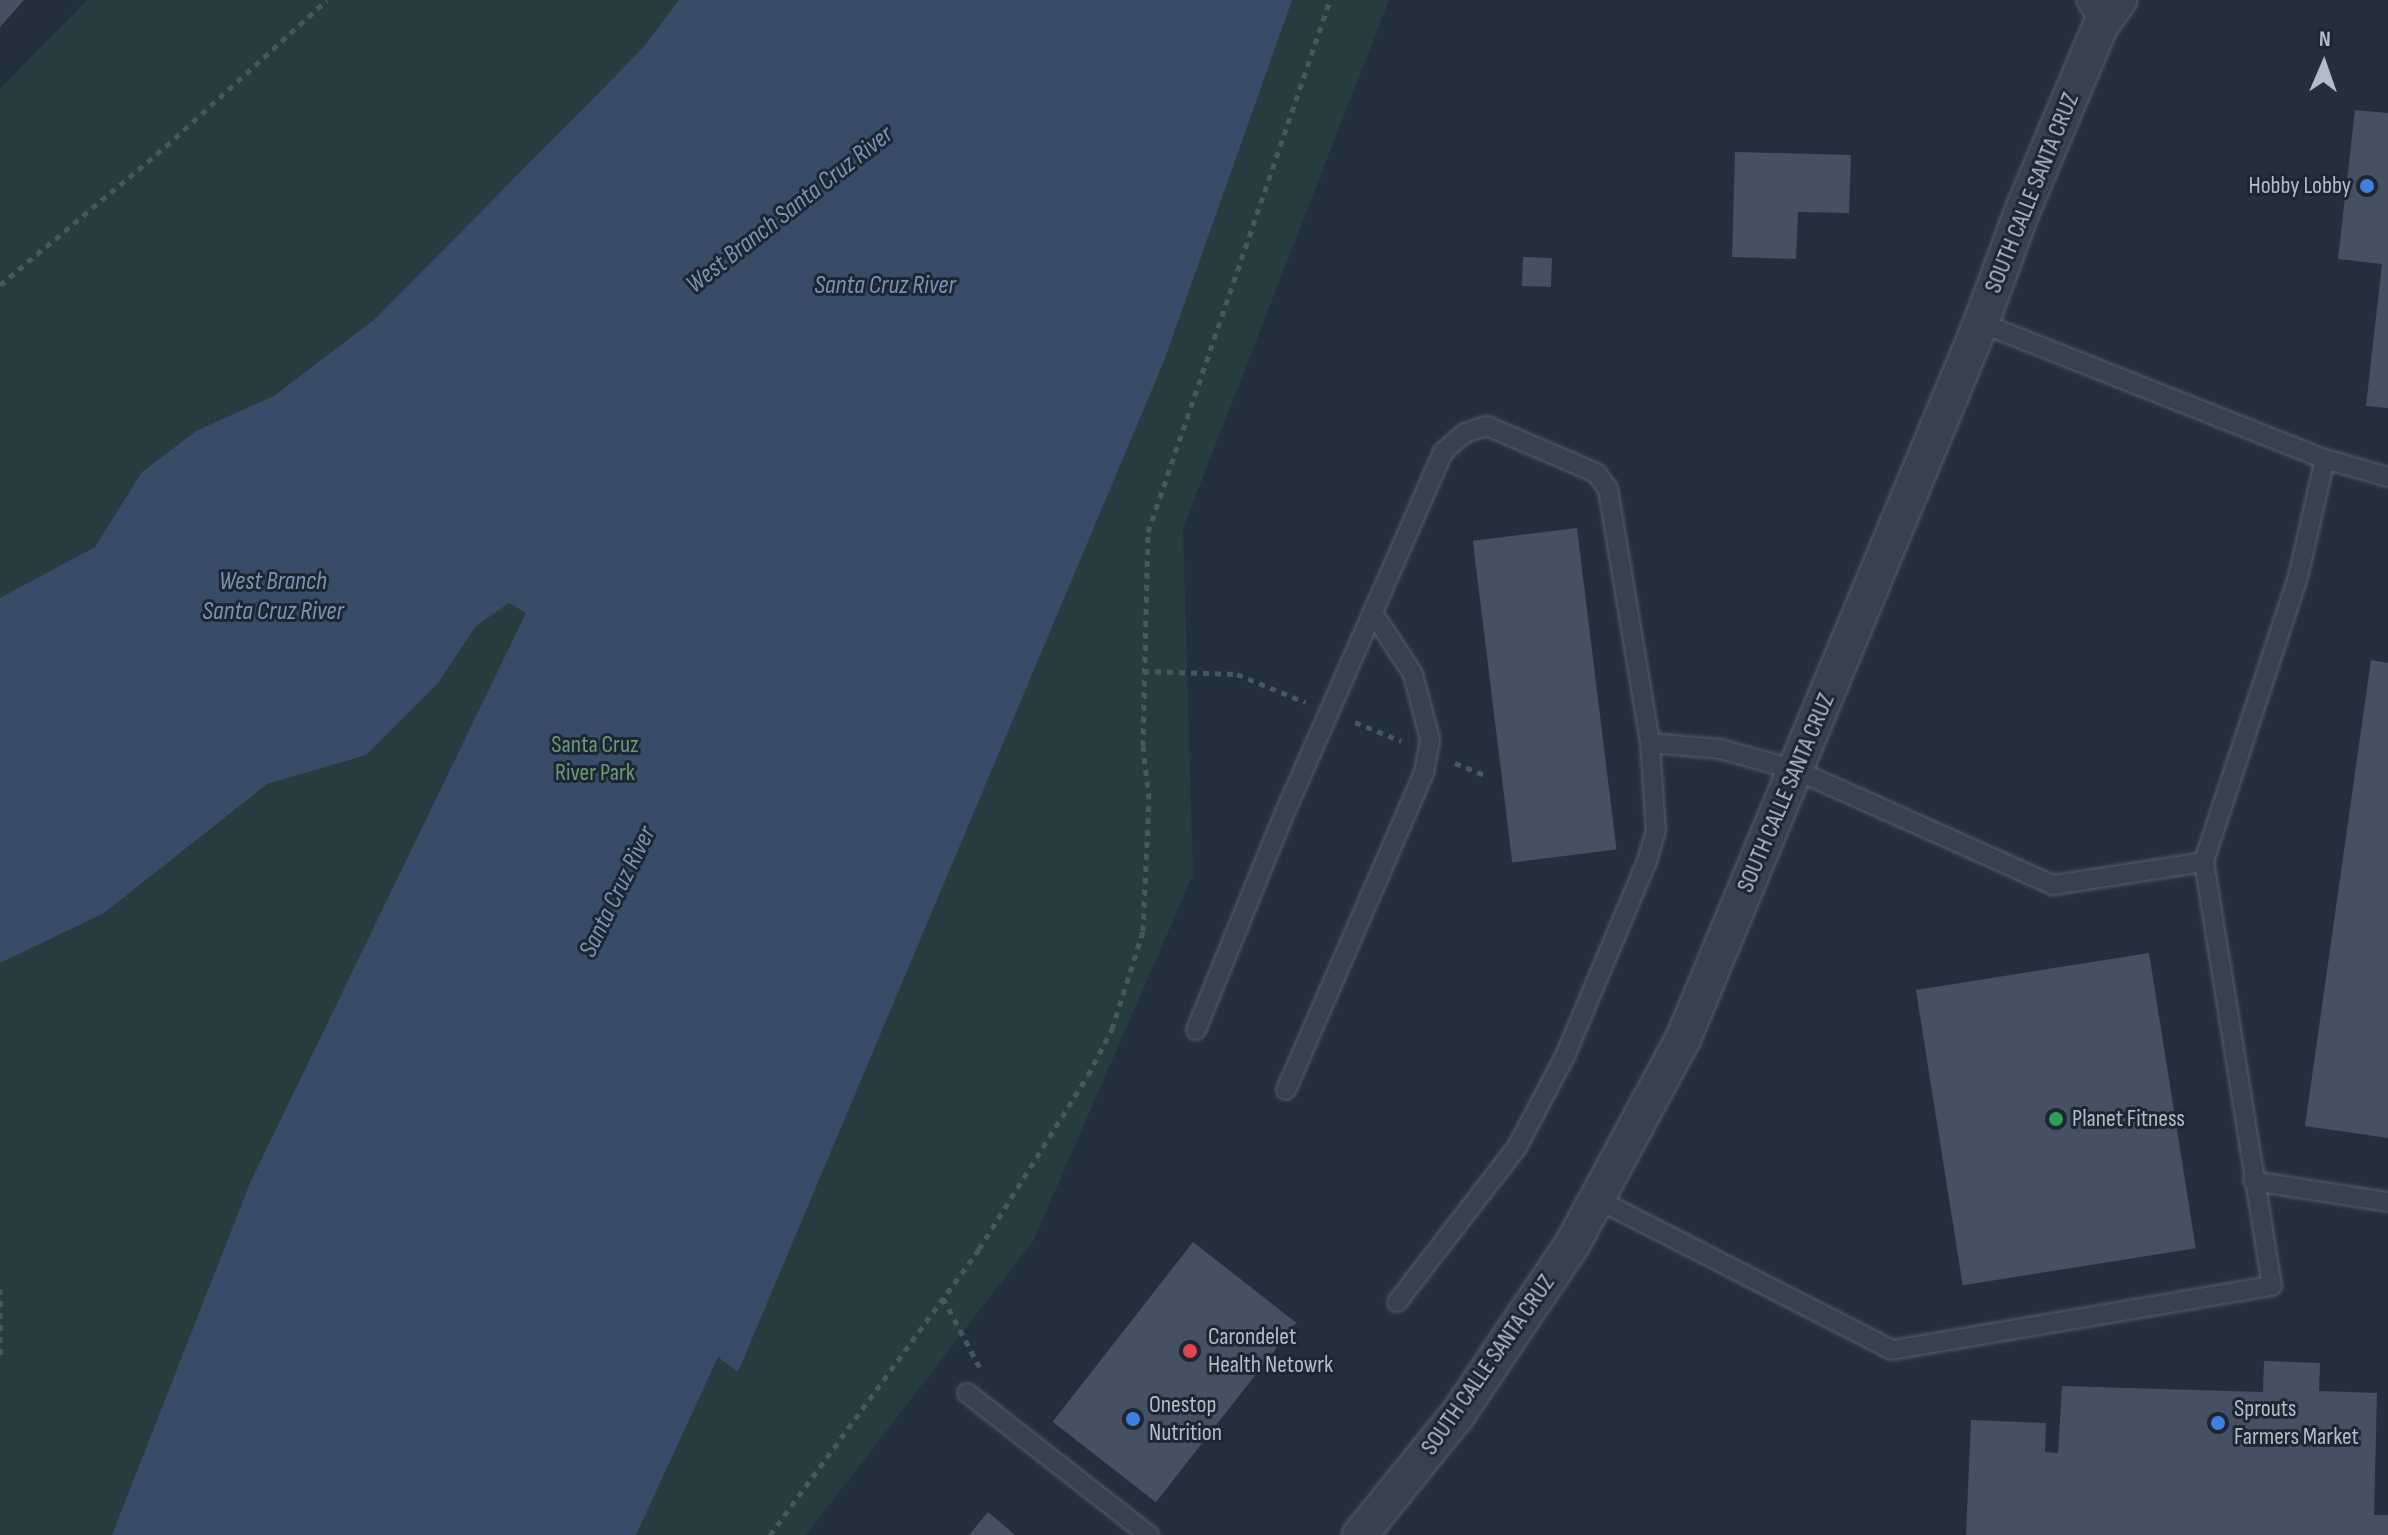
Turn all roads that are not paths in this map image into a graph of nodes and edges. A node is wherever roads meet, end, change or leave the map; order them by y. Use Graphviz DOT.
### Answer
graph roads {
  1 [pos="2102,8"];
  2 [pos="1981,323"];
  3 [pos="2325,459"];
  4 [pos="2388,477"];
  5 [pos="1373,613"];
  6 [pos="1650,743"];
  7 [pos="1796,770"];
  8 [pos="2204,862"];
  9 [pos="1196,1030"];
  10 [pos="1286,1090"];
  11 [pos="2253,1181"];
  12 [pos="1597,1199"];
  13 [pos="2388,1202"];
  14 [pos="1397,1302"];
  15 [pos="967,1393"];
  16 [pos="1149,1535"];
  17 [pos="1360,1535"];
  1 -- 2 [label="street, SOUTH CALLE SANTA CRUZ"];
  2 -- 3 [label="lane"];
  2 -- 7 [label="street, SOUTH CALLE SANTA CRUZ"];
  3 -- 4 [label="lane"];
  3 -- 8 [label="lane"];
  5 -- 6 [label="lane"];
  5 -- 9 [label="lane"];
  5 -- 10 [label="lane"];
  6 -- 7 [label="lane"];
  6 -- 14 [label="lane"];
  7 -- 8 [label="lane"];
  7 -- 12 [label="street, SOUTH CALLE SANTA CRUZ"];
  8 -- 11 [label="lane"];
  11 -- 12 [label="lane"];
  11 -- 13 [label="lane"];
  12 -- 17 [label="street, SOUTH CALLE SANTA CRUZ"];
  15 -- 16 [label="lane"];
}
